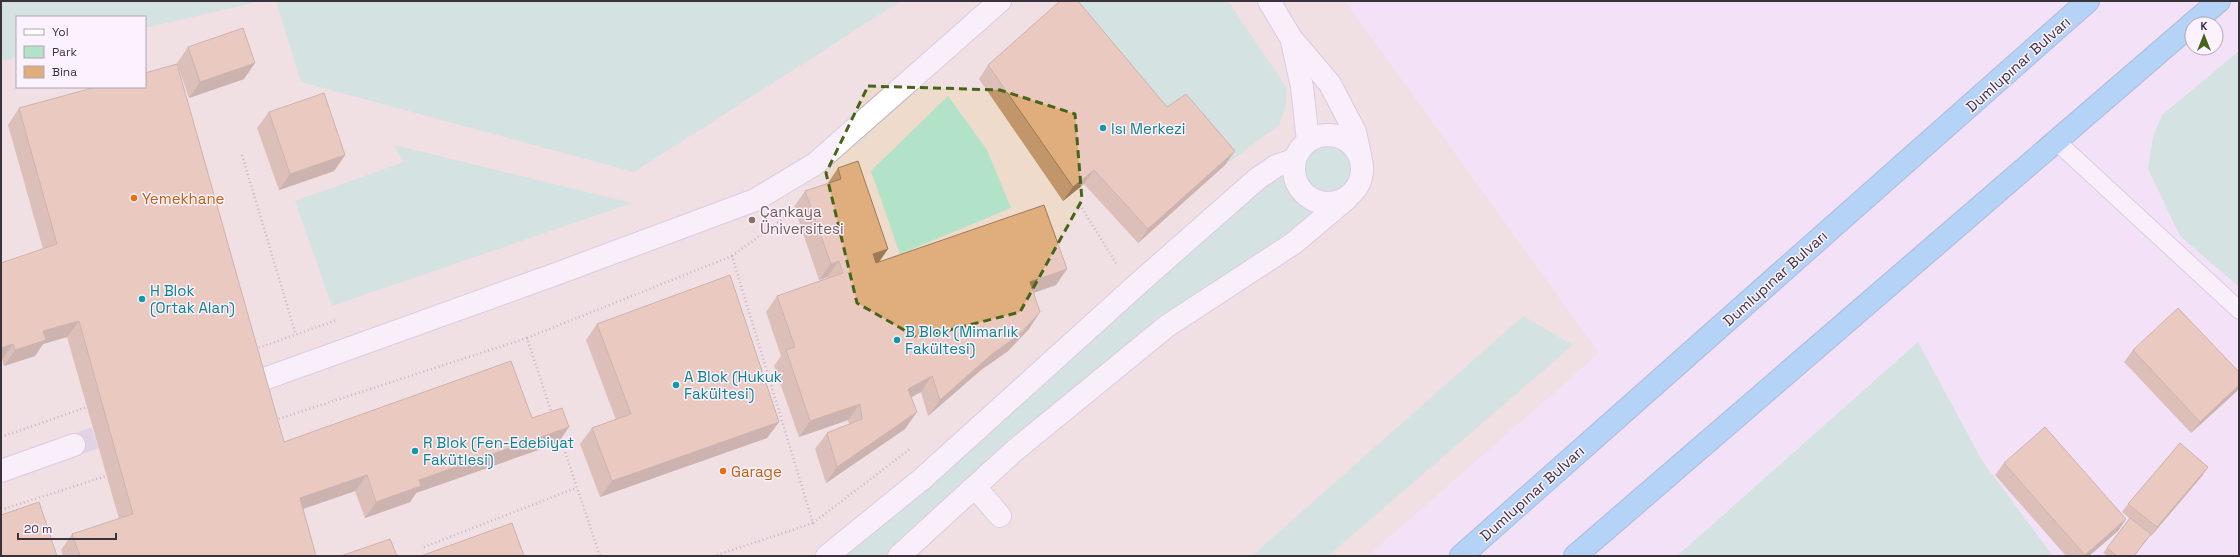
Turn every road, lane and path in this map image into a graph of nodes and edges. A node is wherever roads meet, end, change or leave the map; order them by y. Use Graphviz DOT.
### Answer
graph roads {
  1 [pos="1000,1"];
  2 [pos="1269,1"];
  3 [pos="2088,1"];
  4 [pos="2219,1"];
  5 [pos="2201,16"];
  6 [pos="2184,31"];
  7 [pos="1291,38"];
  8 [pos="1308,141"];
  9 [pos="2056,141"];
  10 [pos="242,154"];
  11 [pos="1294,160"];
  12 [pos="1361,160"];
  13 [pos="1346,199"];
  14 [pos="1082,208"];
  15 [pos="1124,261"];
  16 [pos="1118,265"];
  17 [pos="1112,271"];
  18 [pos="2239,310"];
  19 [pos="527,338"];
  20 [pos="251,350"];
  21 [pos="264,379"];
  22 [pos="94,405"];
  23 [pos="554,420"];
  24 [pos="272,421"];
  25 [pos="559,435"];
  26 [pos="1,437"];
  27 [pos="74,445"];
  28 [pos="914,446"];
  29 [pos="1,471"];
  30 [pos="114,473"];
  31 [pos="975,487"];
  32 [pos="576,488"];
  33 [pos="1,510"];
  34 [pos="1000,516"];
  35 [pos="813,523"];
  36 [pos="424,547"];
  37 [pos="600,556"];
  38 [pos="714,556"];
  39 [pos="827,556"];
  40 [pos="899,556"];
  41 [pos="1461,556"];
  42 [pos="1575,556"];
  1 -- 21 [label="street"];
  2 -- 7 [label="street"];
  3 -- 41 [label="highway, Dumlupınar Bulvarı"];
  4 -- 5 [label="highway"];
  6 -- 9 [label="highway"];
  7 -- 8 [label="street"];
  7 -- 12 [label="street"];
  8 -- 11 [label="street"];
  8 -- 12 [label="street"];
  9 -- 18 [label="lane"];
  9 -- 42 [label="highway"];
  10 -- 20 [label="path"];
  11 -- 13 [label="street"];
  11 -- 39 [label="street"];
  12 -- 13 [label="street"];
  13 -- 31 [label="street"];
  14 -- 16 [label="path"];
  15 -- 16 [label="path"];
  16 -- 17 [label="path"];
  19 -- 23 [label="path"];
  19 -- 24 [label="path"];
  19 -- 35 [label="path"];
  22 -- 26 [label="path"];
  25 -- 32 [label="path"];
  27 -- 29 [label="street"];
  28 -- 35 [label="path"];
  30 -- 33 [label="path"];
  31 -- 34 [label="street"];
  31 -- 40 [label="street"];
  32 -- 36 [label="path"];
  32 -- 37 [label="path"];
  35 -- 38 [label="path"];
}
